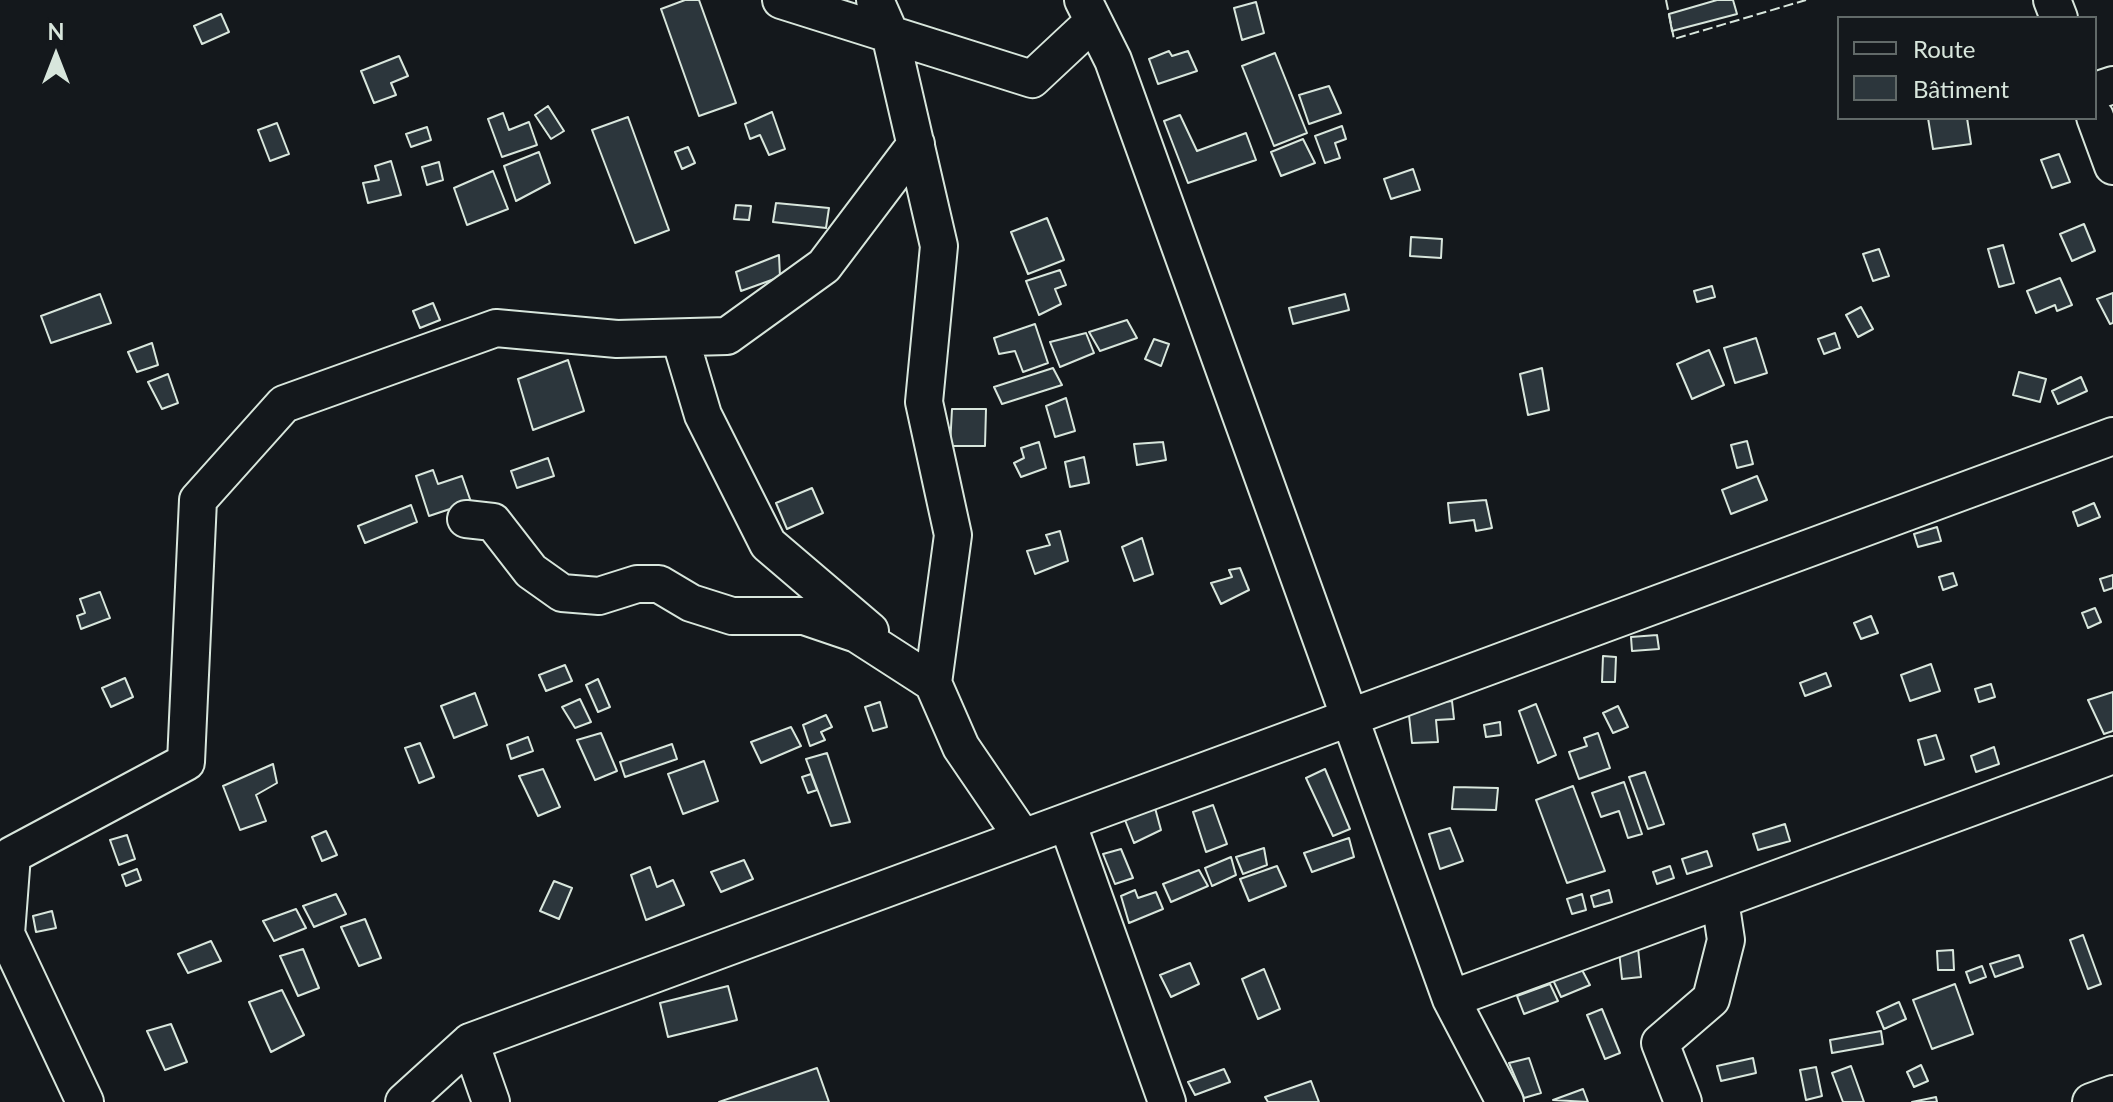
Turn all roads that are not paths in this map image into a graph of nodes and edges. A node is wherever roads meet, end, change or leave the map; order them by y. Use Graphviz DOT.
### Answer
graph roads {
  1 [pos="781,0"];
  2 [pos="875,0"];
  3 [pos="1088,11"];
  4 [pos="890,34"];
  5 [pos="2096,120"];
  6 [pos="916,144"];
  7 [pos="2113,166"];
  8 [pos="680,338"];
  9 [pos="2113,436"];
  10 [pos="466,519"];
  11 [pos="933,683"];
  12 [pos="1349,718"];
  13 [pos="2113,755"];
  14 [pos="1067,822"];
  15 [pos="1023,838"];
  16 [pos="1720,900"];
  17 [pos="1451,999"];
  18 [pos="470,1042"];
  19 [pos="2113,1094"];
  20 [pos="85,1102"];
  21 [pos="404,1102"];
  22 [pos="491,1102"];
  23 [pos="1167,1102"];
  24 [pos="1505,1102"];
  25 [pos="1683,1102"];
  26 [pos="2091,1102"];
  1 -- 4 [label="street"];
  2 -- 4 [label="street"];
  3 -- 4 [label="street"];
  3 -- 12 [label="street"];
  4 -- 6 [label="street"];
  5 -- 7 [label="street"];
  6 -- 8 [label="street"];
  6 -- 11 [label="street"];
  8 -- 11 [label="street"];
  8 -- 20 [label="street"];
  9 -- 12 [label="street"];
  10 -- 11 [label="street"];
  11 -- 15 [label="street"];
  12 -- 14 [label="street"];
  12 -- 17 [label="street"];
  13 -- 16 [label="street"];
  14 -- 15 [label="street"];
  14 -- 23 [label="street"];
  15 -- 18 [label="street"];
  16 -- 17 [label="street"];
  16 -- 25 [label="street"];
  17 -- 24 [label="street"];
  18 -- 21 [label="street"];
  18 -- 22 [label="street"];
  19 -- 26 [label="street"];
}
